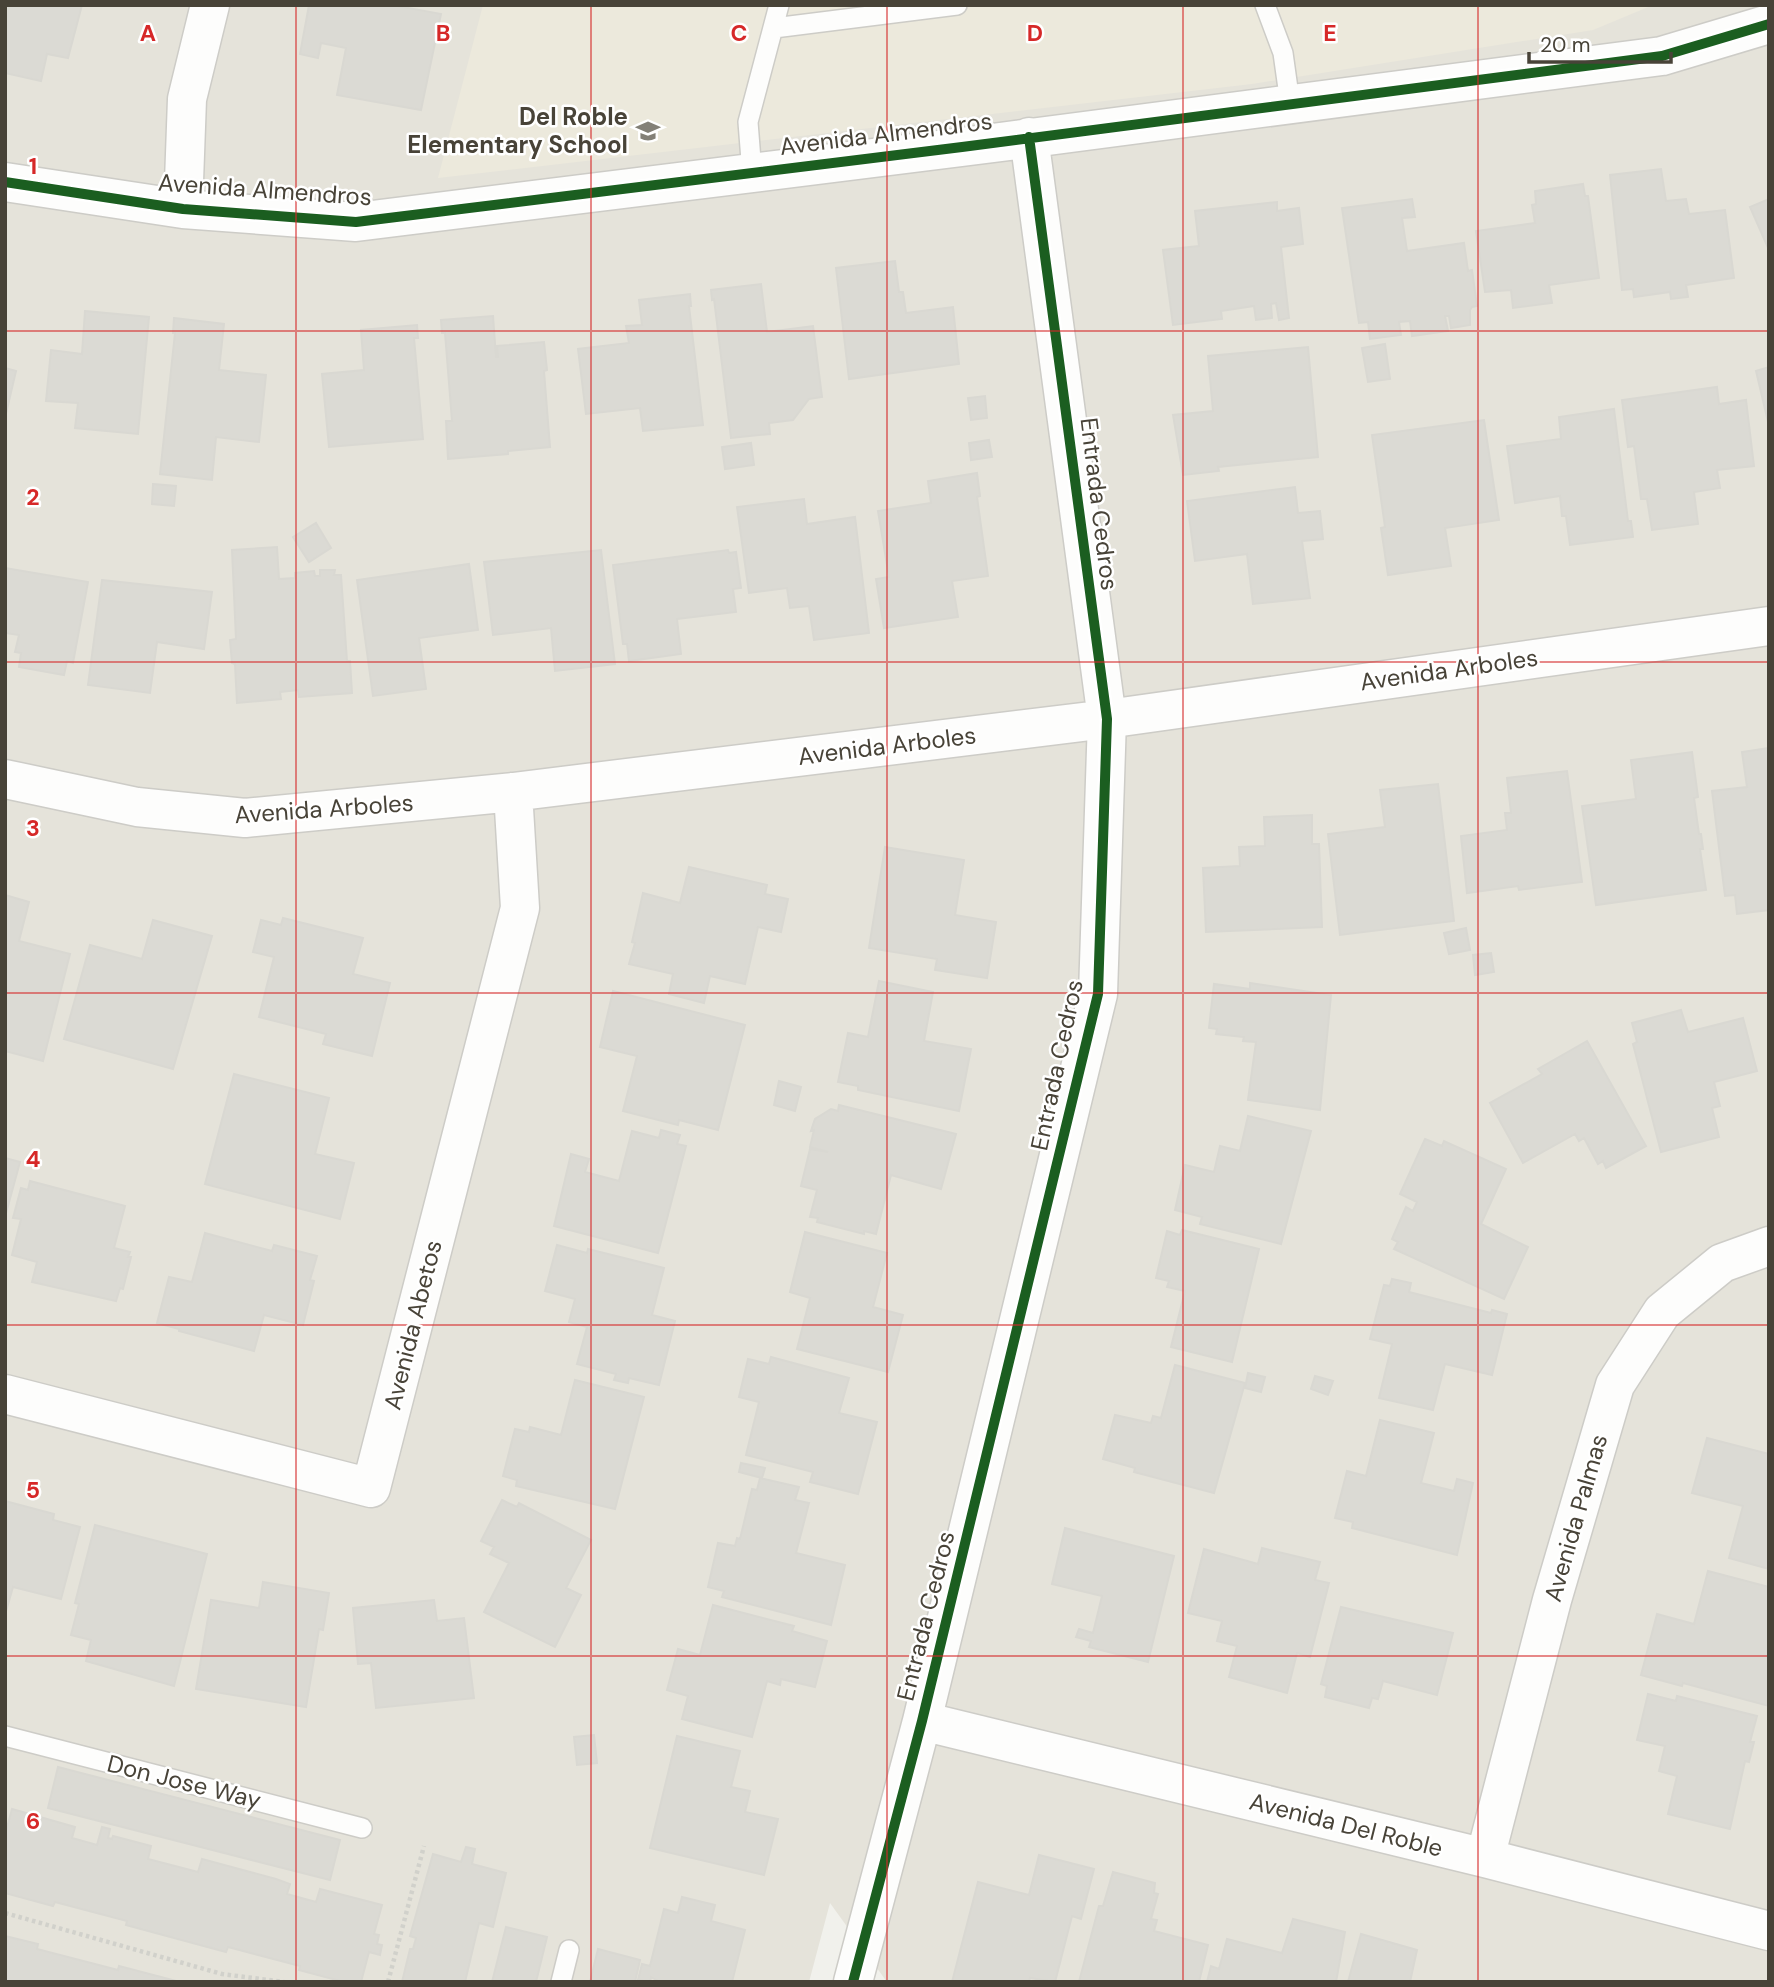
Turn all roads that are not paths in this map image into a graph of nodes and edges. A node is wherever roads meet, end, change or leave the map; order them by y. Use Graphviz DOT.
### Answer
graph roads {
  1 [pos="210,5"];
  2 [pos="779,5"];
  3 [pos="957,5"];
  4 [pos="1265,5"];
  5 [pos="1769,24"];
  6 [pos="774,28"];
  7 [pos="1290,103"];
  8 [pos="1029,137"];
  9 [pos="752,173"];
  10 [pos="5,182"];
  11 [pos="183,209"];
  12 [pos="1769,626"];
  13 [pos="1107,719"];
  14 [pos="5,779"];
  15 [pos="513,792"];
  16 [pos="1769,1246"];
  17 [pos="5,1394"];
  18 [pos="922,1721"];
  19 [pos="5,1736"];
  20 [pos="362,1828"];
  21 [pos="1485,1858"];
  22 [pos="1769,1931"];
  23 [pos="569,1950"];
  24 [pos="561,1982"];
  25 [pos="853,1982"];
  1 -- 11 [label="street"];
  2 -- 6 [label="lane"];
  3 -- 6 [label="lane"];
  4 -- 7 [label="lane"];
  5 -- 7 [label="street, Avenida Almendros"];
  6 -- 9 [label="lane"];
  7 -- 8 [label="street, Avenida Almendros"];
  8 -- 9 [label="street, Avenida Almendros"];
  8 -- 13 [label="street, Entrada Cedros"];
  9 -- 11 [label="street, Avenida Almendros"];
  10 -- 11 [label="street, Avenida Almendros"];
  12 -- 13 [label="street, Avenida Arboles"];
  13 -- 15 [label="street, Avenida Arboles"];
  13 -- 18 [label="street, Entrada Cedros"];
  14 -- 15 [label="street, Avenida Arboles"];
  15 -- 17 [label="street, Avenida Abetos"];
  16 -- 21 [label="street, Avenida Palmas"];
  18 -- 21 [label="street, Avenida Del Roble"];
  18 -- 25 [label="street, Entrada Cedros"];
  19 -- 20 [label="lane, Don Jose Way"];
  21 -- 22 [label="street, Avenida Del Roble"];
  23 -- 24 [label="lane"];
}
